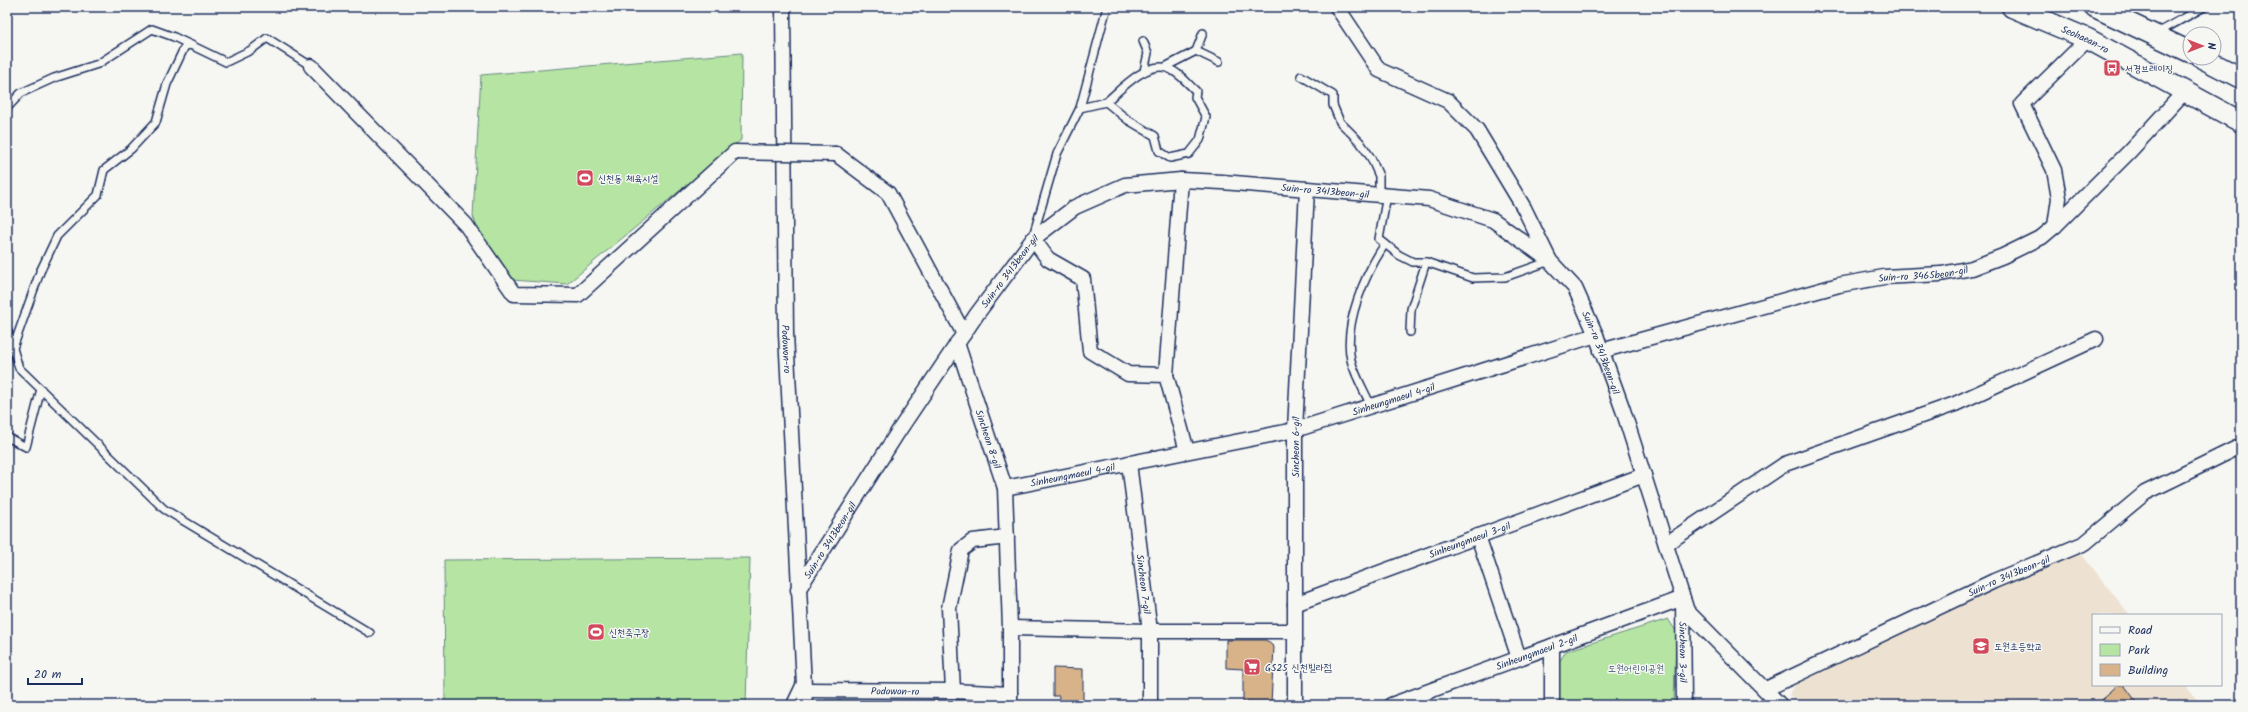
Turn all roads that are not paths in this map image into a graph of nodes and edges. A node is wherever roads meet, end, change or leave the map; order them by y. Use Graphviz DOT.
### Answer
graph roads {
  1 [pos="783,7"];
  2 [pos="1108,7"];
  3 [pos="1337,7"];
  4 [pos="2012,7"];
  5 [pos="2095,7"];
  6 [pos="2204,7"];
  7 [pos="1203,33"];
  8 [pos="2154,34"];
  9 [pos="2088,39"];
  10 [pos="1143,41"];
  11 [pos="191,45"];
  12 [pos="2182,48"];
  13 [pos="1196,51"];
  14 [pos="1219,62"];
  15 [pos="311,66"];
  16 [pos="2218,66"];
  17 [pos="1165,67"];
  18 [pos="1144,71"];
  19 [pos="1301,76"];
  20 [pos="2241,77"];
  21 [pos="2186,90"];
  22 [pos="1106,102"];
  23 [pos="7,108"];
  24 [pos="1080,108"];
  25 [pos="2241,122"];
  26 [pos="1181,180"];
  27 [pos="1307,189"];
  28 [pos="1383,195"];
  29 [pos="2055,226"];
  30 [pos="1033,238"];
  31 [pos="1385,244"];
  32 [pos="1550,261"];
  33 [pos="1426,262"];
  34 [pos="7,329"];
  35 [pos="1410,332"];
  36 [pos="1596,335"];
  37 [pos="961,338"];
  38 [pos="2096,339"];
  39 [pos="13,348"];
  40 [pos="1601,351"];
  41 [pos="1166,375"];
  42 [pos="41,389"];
  43 [pos="1371,406"];
  44 [pos="1295,430"];
  45 [pos="7,436"];
  46 [pos="2241,446"];
  47 [pos="1188,451"];
  48 [pos="1129,463"];
  49 [pos="1644,475"];
  50 [pos="1006,488"];
  51 [pos="1007,536"];
  52 [pos="1478,536"];
  53 [pos="1666,544"];
  54 [pos="798,590"];
  55 [pos="1683,598"];
  56 [pos="1295,604"];
  57 [pos="1010,628"];
  58 [pos="1294,631"];
  59 [pos="1150,632"];
  60 [pos="370,633"];
  61 [pos="1552,646"];
  62 [pos="1518,658"];
  63 [pos="804,683"];
  64 [pos="1766,689"];
  65 [pos="953,691"];
  66 [pos="1010,699"];
  67 [pos="1422,699"];
  68 [pos="790,705"];
  69 [pos="805,705"];
  70 [pos="1150,705"];
  71 [pos="1295,705"];
  72 [pos="1391,705"];
  73 [pos="1552,705"];
  74 [pos="1684,705"];
  75 [pos="1780,705"];
  1 -- 54 [label="street, Podowon-ro"];
  2 -- 24 [label="lane"];
  3 -- 32 [label="street"];
  4 -- 9 [label="main road, Seohaean-ro"];
  5 -- 8 [label="main road"];
  6 -- 8 [label="lane"];
  7 -- 13 [label="lane"];
  8 -- 12 [label="main road"];
  9 -- 21 [label="main road, Seohaean-ro"];
  9 -- 29 [label="street"];
  10 -- 18 [label="lane"];
  11 -- 15 [label="lane"];
  11 -- 23 [label="lane"];
  11 -- 39 [label="lane"];
  13 -- 14 [label="lane"];
  13 -- 17 [label="lane"];
  15 -- 37 [label="street, Sincheon 8-gil, bridge"];
  16 -- 20 [label="main road"];
  17 -- 18 [label="lane"];
  17 -- 22 [label="lane"];
  18 -- 22 [label="lane"];
  19 -- 28 [label="lane"];
  21 -- 25 [label="main road, Seohaean-ro"];
  21 -- 29 [label="street, Suin-ro 3465beon-gil"];
  22 -- 24 [label="lane"];
  24 -- 30 [label="lane"];
  26 -- 27 [label="street, Suin-ro 3413beon-gil"];
  26 -- 30 [label="street, Suin-ro 3413beon-gil"];
  26 -- 41 [label="street"];
  27 -- 28 [label="street, Suin-ro 3413beon-gil"];
  27 -- 44 [label="street, Sincheon 6-gil"];
  28 -- 31 [label="lane"];
  28 -- 32 [label="street, Suin-ro 3413beon-gil"];
  29 -- 40 [label="street, Suin-ro 3465beon-gil"];
  30 -- 37 [label="street, Suin-ro 3413beon-gil"];
  30 -- 41 [label="street"];
  31 -- 33 [label="lane"];
  31 -- 43 [label="lane"];
  32 -- 33 [label="lane"];
  32 -- 36 [label="street, Suin-ro 3413beon-gil"];
  33 -- 35 [label="lane"];
  34 -- 39 [label="lane"];
  36 -- 40 [label="street, Suin-ro 3413beon-gil"];
  36 -- 43 [label="street, Sinheungmaeul 4-gil"];
  37 -- 50 [label="street, Sincheon 8-gil"];
  37 -- 54 [label="street, Suin-ro 3413beon-gil"];
  38 -- 53 [label="street"];
  39 -- 42 [label="lane"];
  40 -- 49 [label="street, Suin-ro 3413beon-gil"];
  41 -- 47 [label="street"];
  42 -- 45 [label="lane"];
  42 -- 60 [label="lane"];
  43 -- 44 [label="street, Sinheungmaeul 4-gil"];
  44 -- 47 [label="street, Sinheungmaeul 4-gil"];
  44 -- 56 [label="street, Sincheon 6-gil"];
  46 -- 64 [label="street, Suin-ro 3413beon-gil"];
  47 -- 48 [label="street, Sinheungmaeul 4-gil"];
  48 -- 50 [label="street, Sinheungmaeul 4-gil"];
  48 -- 59 [label="street, Sincheon 7-gil"];
  49 -- 52 [label="street, Sinheungmaeul 3-gil"];
  49 -- 53 [label="street, Suin-ro 3413beon-gil"];
  50 -- 51 [label="street, Sincheon 8-gil"];
  51 -- 57 [label="street, Sincheon 8-gil"];
  51 -- 65 [label="street"];
  52 -- 56 [label="street, Sinheungmaeul 3-gil"];
  52 -- 62 [label="street"];
  53 -- 55 [label="street, Suin-ro 3413beon-gil"];
  54 -- 63 [label="street, Podowon-ro"];
  55 -- 61 [label="street, Sinheungmaeul 2-gil"];
  55 -- 64 [label="street, Suin-ro 3413beon-gil"];
  55 -- 74 [label="street, Sincheon 3-gil"];
  56 -- 58 [label="street, Sincheon 6-gil"];
  57 -- 59 [label="street"];
  57 -- 66 [label="street, Sincheon 8-gil"];
  58 -- 59 [label="street"];
  58 -- 71 [label="street, Sincheon 6-gil"];
  59 -- 70 [label="street, Sincheon 7-gil"];
  61 -- 62 [label="street, Sinheungmaeul 2-gil"];
  61 -- 73 [label="street"];
  62 -- 67 [label="street, Sinheungmaeul 2-gil"];
  63 -- 65 [label="street, Podowon-ro"];
  63 -- 68 [label="lane"];
  63 -- 69 [label="street, Podowon-ro"];
  64 -- 75 [label="street, Suin-ro 3413beon-gil"];
  65 -- 66 [label="street, Podowon-ro"];
  67 -- 72 [label="street, Sinheungmaeul 2-gil"];
}
